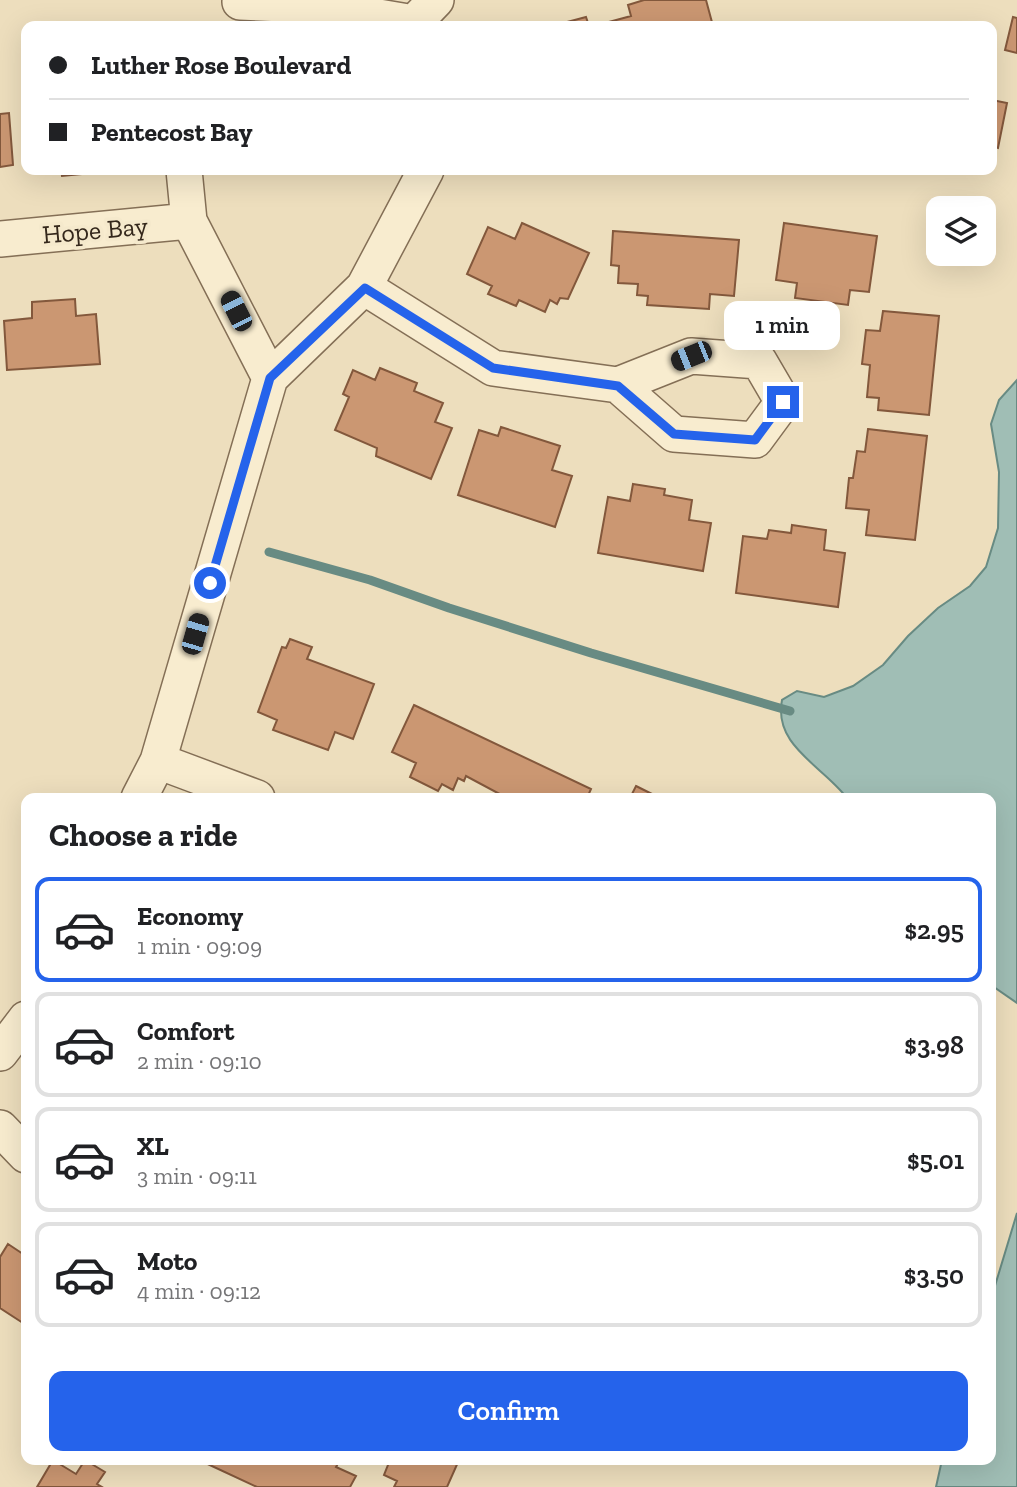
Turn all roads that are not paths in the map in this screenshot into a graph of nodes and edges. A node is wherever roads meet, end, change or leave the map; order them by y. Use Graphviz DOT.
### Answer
graph roads {
  1 [pos="236,9"];
  2 [pos="422,16"];
  3 [pos="184,175"];
  4 [pos="423,175"];
  5 [pos="189,221"];
  6 [pos="0,239"];
  7 [pos="365,288"];
  8 [pos="270,378"];
  9 [pos="618,386"];
  10 [pos="158,761"];
  11 [pos="142,793"];
  12 [pos="244,793"];
  13 [pos="21,1026"];
  14 [pos="0,1053"];
  15 [pos="0,1128"];
  16 [pos="21,1150"];
  1 -- 2 [label="street"];
  3 -- 5 [label="street"];
  4 -- 7 [label="street"];
  5 -- 6 [label="street, Hope Bay"];
  5 -- 8 [label="street"];
  7 -- 8 [label="street"];
  7 -- 9 [label="street"];
  8 -- 10 [label="street"];
  10 -- 11 [label="street"];
  10 -- 12 [label="street"];
  13 -- 14 [label="street"];
  15 -- 16 [label="street"];
}
